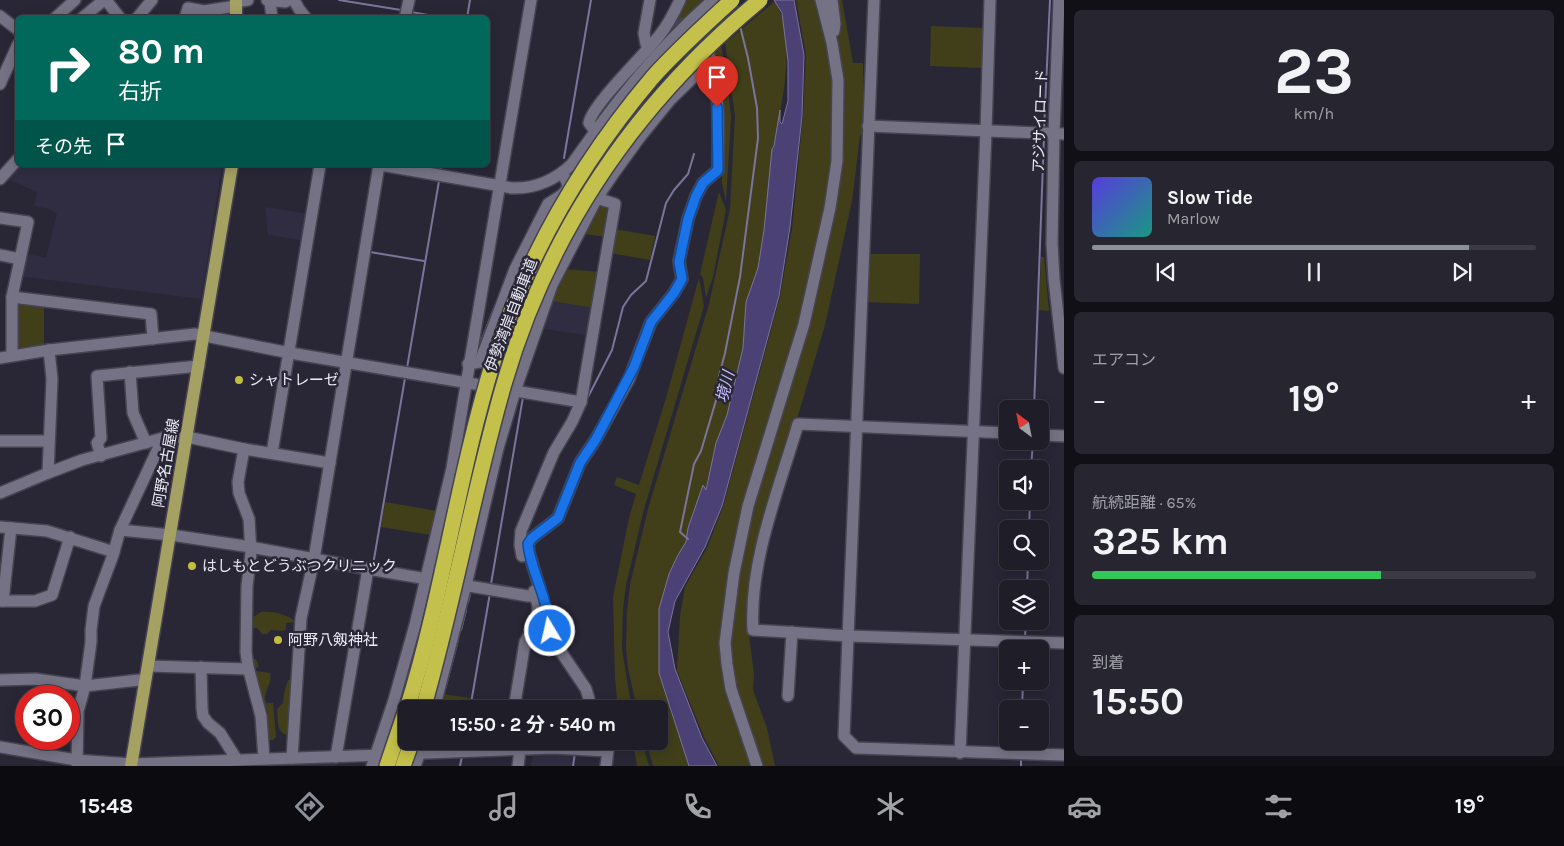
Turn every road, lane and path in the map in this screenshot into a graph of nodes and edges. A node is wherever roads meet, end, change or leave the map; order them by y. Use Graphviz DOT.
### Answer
graph roads {
  1 [pos="75,0"];
  2 [pos="105,0"];
  3 [pos="152,0"];
  4 [pos="268,0"];
  5 [pos="288,0"];
  6 [pos="294,0"];
  7 [pos="408,0"];
  8 [pos="531,0"];
  9 [pos="650,0"];
  10 [pos="680,0"];
  11 [pos="732,0"];
  12 [pos="760,0"];
  13 [pos="821,0"];
  14 [pos="832,0"];
  15 [pos="874,0"];
  16 [pos="990,0"];
  17 [pos="1059,0"];
  18 [pos="712,1"];
  19 [pos="239,5"];
  20 [pos="203,14"];
  21 [pos="58,15"];
  22 [pos="86,15"];
  23 [pos="118,15"];
  24 [pos="140,15"];
  25 [pos="186,15"];
  26 [pos="271,15"];
  27 [pos="303,15"];
  28 [pos="406,15"];
  29 [pos="0,16"];
  30 [pos="15,28"];
  31 [pos="832,43"];
  32 [pos="650,46"];
  33 [pos="15,51"];
  34 [pos="0,84"];
  35 [pos="868,126"];
  36 [pos="595,131"];
  37 [pos="986,131"];
  38 [pos="1059,133"];
  39 [pos="15,162"];
  40 [pos="232,167"];
  41 [pos="320,167"];
  42 [pos="380,167"];
  43 [pos="391,167"];
  44 [pos="562,173"];
  45 [pos="0,179"];
  46 [pos="499,186"];
  47 [pos="597,198"];
  48 [pos="0,218"];
  49 [pos="0,255"];
  50 [pos="20,259"];
  51 [pos="12,297"];
  52 [pos="6,326"];
  53 [pos="204,336"];
  54 [pos="153,339"];
  55 [pos="49,350"];
  56 [pos="290,353"];
  57 [pos="12,355"];
  58 [pos="0,358"];
  59 [pos="347,363"];
  60 [pos="468,364"];
  61 [pos="199,366"];
  62 [pos="1064,368"];
  63 [pos="130,372"];
  64 [pos="466,382"];
  65 [pos="515,390"];
  66 [pos="581,402"];
  67 [pos="857,427"];
  68 [pos="974,432"];
  69 [pos="999,433"];
  70 [pos="1049,435"];
  71 [pos="1064,436"];
  72 [pos="187,437"];
  73 [pos="162,438"];
  74 [pos="48,441"];
  75 [pos="0,442"];
  76 [pos="146,443"];
  77 [pos="244,449"];
  78 [pos="272,453"];
  79 [pos="101,456"];
  80 [pos="330,463"];
  81 [pos="48,473"];
  82 [pos="0,493"];
  83 [pos="6,528"];
  84 [pos="120,530"];
  85 [pos="171,535"];
  86 [pos="70,537"];
  87 [pos="251,547"];
  88 [pos="114,552"];
  89 [pos="314,559"];
  90 [pos="368,569"];
  91 [pos="424,579"];
  92 [pos="466,586"];
  93 [pos="539,596"];
  94 [pos="1,601"];
  95 [pos="792,632"];
  96 [pos="849,636"];
  97 [pos="966,640"];
  98 [pos="1064,644"];
  99 [pos="148,666"];
  100 [pos="201,667"];
  101 [pos="248,669"];
  102 [pos="0,680"];
  103 [pos="145,681"];
  104 [pos="85,686"];
  105 [pos="788,696"];
  106 [pos="409,700"];
  107 [pos="426,700"];
  108 [pos="436,700"];
  109 [pos="515,700"];
  110 [pos="588,700"];
  111 [pos="398,724"];
  112 [pos="0,747"];
  113 [pos="407,750"];
  114 [pos="415,750"];
  115 [pos="418,750"];
  116 [pos="520,750"];
  117 [pos="603,750"];
  118 [pos="960,752"];
  119 [pos="1064,755"];
  120 [pos="336,757"];
  121 [pos="292,758"];
  122 [pos="264,759"];
  123 [pos="237,760"];
  124 [pos="277,762"];
  125 [pos="378,762"];
  126 [pos="76,763"];
  127 [pos="132,765"];
  128 [pos="403,766"];
  129 [pos="415,766"];
  130 [pos="518,766"];
  131 [pos="606,766"];
  132 [pos="757,766"];
  1 -- 21 [label="street"];
  2 -- 22 [label="street"];
  2 -- 23 [label="street"];
  3 -- 24 [label="street"];
  4 -- 5 [label="street"];
  4 -- 26 [label="street"];
  6 -- 27 [label="street"];
  7 -- 28 [label="street"];
  8 -- 46 [label="street"];
  9 -- 32 [label="street"];
  10 -- 32 [label="street"];
  11 -- 106 [label="highway, 伊勢湾岸自動車道, bridge"];
  12 -- 107 [label="highway, 伊勢湾岸自動車道, bridge"];
  13 -- 31 [label="street"];
  14 -- 31 [label="street"];
  15 -- 35 [label="street"];
  16 -- 37 [label="street"];
  17 -- 38 [label="street, アジサイロード"];
  18 -- 36 [label="street"];
  19 -- 20 [label="street"];
  20 -- 25 [label="street"];
  29 -- 30 [label="street"];
  31 -- 132 [label="street"];
  32 -- 36 [label="street"];
  33 -- 34 [label="street"];
  35 -- 37 [label="street"];
  35 -- 67 [label="street"];
  36 -- 44 [label="street"];
  37 -- 38 [label="street"];
  37 -- 68 [label="street"];
  38 -- 62 [label="street, アジサイロード"];
  39 -- 45 [label="street"];
  40 -- 53 [label="main road, 阿野名古屋線"];
  41 -- 56 [label="street"];
  42 -- 59 [label="street"];
  43 -- 46 [label="street"];
  44 -- 46 [label="street"];
  44 -- 60 [label="street"];
  46 -- 60 [label="street"];
  47 -- 65 [label="street"];
  47 -- 66 [label="street"];
  47 -- 93 [label="street"];
  48 -- 50 [label="street"];
  49 -- 50 [label="street"];
  50 -- 51 [label="street"];
  51 -- 52 [label="street"];
  51 -- 54 [label="street"];
  52 -- 57 [label="street"];
  53 -- 54 [label="street"];
  53 -- 56 [label="street"];
  53 -- 61 [label="main road, 阿野名古屋線"];
  54 -- 55 [label="street"];
  55 -- 57 [label="street"];
  55 -- 74 [label="street"];
  56 -- 59 [label="street"];
  56 -- 78 [label="street"];
  57 -- 58 [label="street"];
  59 -- 64 [label="street"];
  59 -- 80 [label="street"];
  60 -- 64 [label="street"];
  61 -- 63 [label="street"];
  61 -- 72 [label="main road, 阿野名古屋線"];
  63 -- 76 [label="street"];
  63 -- 79 [label="street"];
  64 -- 65 [label="street"];
  64 -- 91 [label="street"];
  65 -- 66 [label="street"];
  65 -- 92 [label="street"];
  66 -- 93 [label="street"];
  67 -- 68 [label="street"];
  67 -- 95 [label="street"];
  67 -- 96 [label="street"];
  68 -- 69 [label="street"];
  68 -- 97 [label="street"];
  70 -- 71 [label="street"];
  72 -- 73 [label="street"];
  72 -- 77 [label="street"];
  72 -- 85 [label="main road, 阿野名古屋線"];
  73 -- 76 [label="street"];
  73 -- 84 [label="street"];
  74 -- 75 [label="street"];
  74 -- 81 [label="street"];
  76 -- 79 [label="street"];
  77 -- 78 [label="street"];
  77 -- 87 [label="street"];
  78 -- 80 [label="street"];
  79 -- 81 [label="street"];
  80 -- 89 [label="street"];
  81 -- 82 [label="street"];
  83 -- 86 [label="street"];
  83 -- 94 [label="street"];
  84 -- 85 [label="street"];
  84 -- 88 [label="street"];
  85 -- 87 [label="street"];
  85 -- 99 [label="main road, 阿野名古屋線"];
  86 -- 88 [label="street"];
  86 -- 94 [label="street"];
  87 -- 89 [label="street"];
  87 -- 101 [label="street"];
  88 -- 104 [label="street"];
  89 -- 90 [label="street"];
  89 -- 121 [label="street"];
  90 -- 91 [label="street"];
  90 -- 120 [label="street"];
  91 -- 92 [label="street"];
  91 -- 125 [label="street"];
  92 -- 93 [label="street"];
  92 -- 108 [label="street"];
  93 -- 109 [label="street"];
  93 -- 110 [label="street"];
  95 -- 96 [label="street"];
  95 -- 105 [label="street"];
  96 -- 97 [label="street"];
  96 -- 118 [label="street"];
  97 -- 98 [label="street"];
  97 -- 118 [label="street"];
  99 -- 100 [label="street"];
  99 -- 103 [label="main road, 阿野名古屋線"];
  100 -- 101 [label="street"];
  100 -- 123 [label="street"];
  101 -- 122 [label="street"];
  102 -- 104 [label="street"];
  103 -- 104 [label="street"];
  103 -- 127 [label="main road, 阿野名古屋線"];
  104 -- 126 [label="street"];
  111 -- 125 [label="highway, 伊勢湾岸自動車道, bridge"];
  112 -- 126 [label="street"];
  113 -- 125 [label="street"];
  114 -- 128 [label="highway, bridge"];
  115 -- 129 [label="street"];
  116 -- 130 [label="street"];
  117 -- 131 [label="street"];
  118 -- 119 [label="street"];
  120 -- 121 [label="street"];
  120 -- 125 [label="street"];
  121 -- 124 [label="street"];
  122 -- 123 [label="street"];
  122 -- 124 [label="street"];
  123 -- 127 [label="street"];
  126 -- 127 [label="street"];
}
